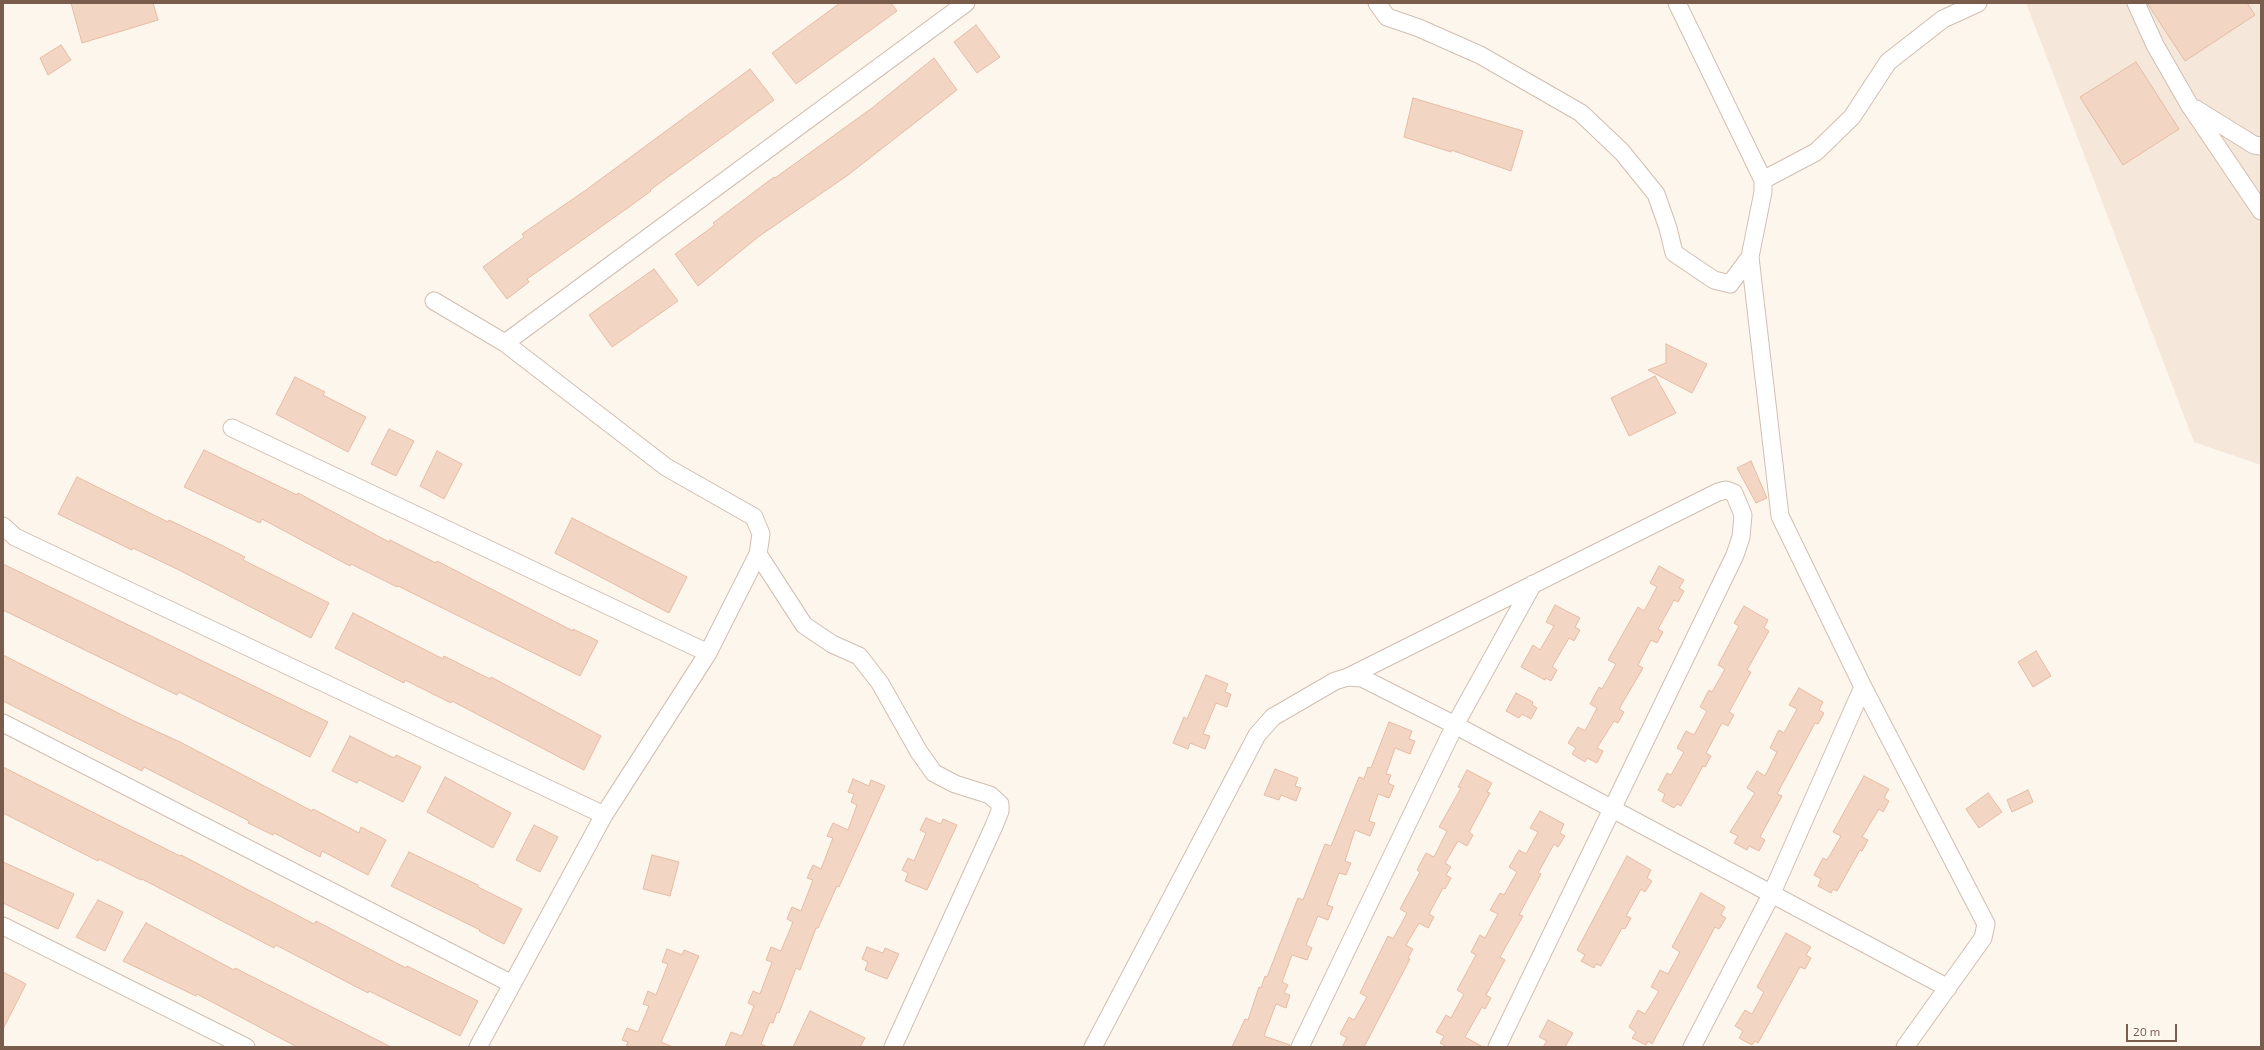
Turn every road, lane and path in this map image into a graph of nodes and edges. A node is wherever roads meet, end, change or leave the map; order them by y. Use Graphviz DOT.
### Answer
graph roads {
  1 [pos="966,3"];
  2 [pos="1377,3"];
  3 [pos="1678,3"];
  4 [pos="1978,3"];
  5 [pos="2136,3"];
  6 [pos="2190,106"];
  7 [pos="2261,146"];
  8 [pos="1763,180"];
  9 [pos="2261,211"];
  10 [pos="1750,257"];
  11 [pos="434,301"];
  12 [pos="505,343"];
  13 [pos="232,428"];
  14 [pos="3,526"];
  15 [pos="758,554"];
  16 [pos="1533,584"];
  17 [pos="708,653"];
  18 [pos="1348,677"];
  19 [pos="1863,687"];
  20 [pos="3,724"];
  21 [pos="1455,725"];
  22 [pos="1613,809"];
  23 [pos="604,816"];
  24 [pos="1772,895"];
  25 [pos="3,926"];
  26 [pos="512,984"];
  27 [pos="1948,988"];
  28 [pos="246,1047"];
  29 [pos="478,1047"];
  30 [pos="893,1047"];
  31 [pos="1093,1047"];
  32 [pos="1300,1047"];
  33 [pos="1497,1047"];
  34 [pos="1692,1047"];
  35 [pos="1905,1047"];
  1 -- 12 [label="street"];
  2 -- 10 [label="street"];
  3 -- 8 [label="street"];
  4 -- 8 [label="street"];
  5 -- 6 [label="street"];
  6 -- 7 [label="street"];
  6 -- 9 [label="street"];
  8 -- 10 [label="street"];
  10 -- 19 [label="street"];
  11 -- 12 [label="street"];
  12 -- 15 [label="street"];
  13 -- 17 [label="street"];
  14 -- 23 [label="street"];
  15 -- 17 [label="street"];
  15 -- 30 [label="street"];
  16 -- 18 [label="street"];
  16 -- 21 [label="street"];
  16 -- 22 [label="street"];
  17 -- 23 [label="street"];
  18 -- 21 [label="street"];
  18 -- 31 [label="street"];
  19 -- 24 [label="street"];
  19 -- 27 [label="street"];
  20 -- 26 [label="street"];
  21 -- 22 [label="street"];
  21 -- 32 [label="street"];
  22 -- 24 [label="street"];
  22 -- 33 [label="street"];
  23 -- 26 [label="street"];
  24 -- 27 [label="street"];
  24 -- 34 [label="street"];
  25 -- 28 [label="street"];
  26 -- 29 [label="street"];
  27 -- 35 [label="street"];
}
